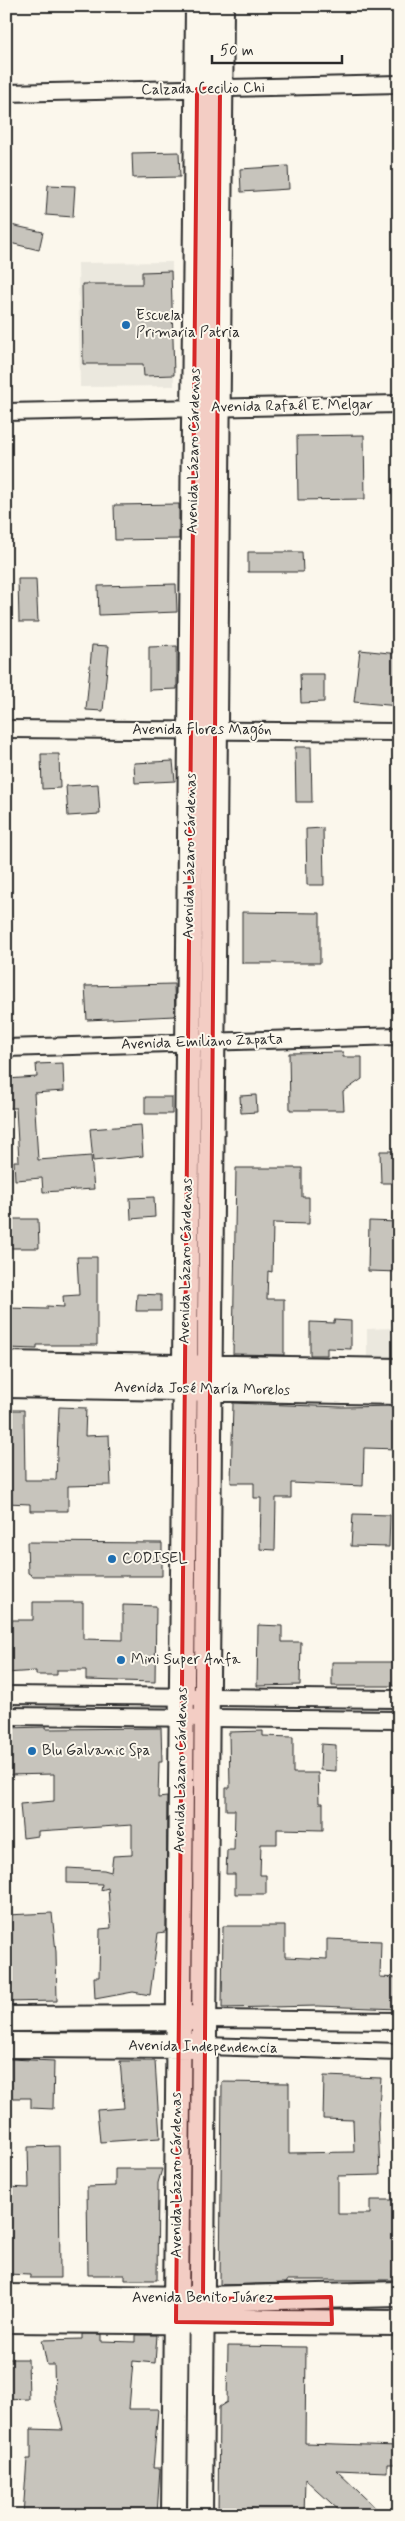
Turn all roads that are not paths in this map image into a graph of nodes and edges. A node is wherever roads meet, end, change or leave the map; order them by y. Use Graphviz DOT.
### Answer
graph roads {
  1 [pos="198,6"];
  2 [pos="221,6"];
  3 [pos="399,84"];
  4 [pos="209,89"];
  5 [pos="6,94"];
  6 [pos="399,404"];
  7 [pos="206,408"];
  8 [pos="6,412"];
  9 [pos="6,729"];
  10 [pos="191,730"];
  11 [pos="215,730"];
  12 [pos="399,732"];
  13 [pos="399,1036"];
  14 [pos="213,1041"];
  15 [pos="188,1042"];
  16 [pos="6,1048"];
  17 [pos="6,1364"];
  18 [pos="399,1371"];
  19 [pos="185,1378"];
  20 [pos="210,1378"];
  21 [pos="6,1385"];
  22 [pos="399,1392"];
  23 [pos="6,1695"];
  24 [pos="399,1699"];
  25 [pos="182,1707"];
  26 [pos="207,1708"];
  27 [pos="6,1716"];
  28 [pos="399,1720"];
  29 [pos="178,2017"];
  30 [pos="6,2019"];
  31 [pos="204,2019"];
  32 [pos="399,2021"];
  33 [pos="6,2045"];
  34 [pos="178,2045"];
  35 [pos="204,2046"];
  36 [pos="399,2052"];
  37 [pos="399,2294"];
  38 [pos="6,2297"];
  39 [pos="332,2297"];
  40 [pos="176,2310"];
  41 [pos="203,2310"];
  42 [pos="6,2320"];
  43 [pos="399,2323"];
  44 [pos="332,2324"];
  45 [pos="174,2515"];
  46 [pos="200,2515"];
  1 -- 4 [label="main road, Avenida Lázaro Cárdenas"];
  2 -- 4 [label="main road, Avenida Lázaro Cárdenas"];
  3 -- 4 [label="street, Calzada Cecilio Chi"];
  4 -- 5 [label="street, Calzada Cecilio Chi"];
  4 -- 7 [label="main road, Avenida Lázaro Cárdenas"];
  6 -- 7 [label="street, Avenida Rafaél E. Melgar"];
  7 -- 8 [label="street, Avenida Rafaél E. Melgar"];
  7 -- 10 [label="main road, Avenida Lázaro Cárdenas"];
  7 -- 11 [label="main road, Avenida Lázaro Cárdenas"];
  9 -- 10 [label="street, Avenida Flores Magón"];
  10 -- 11 [label="street, Avenida Flores Magón"];
  10 -- 15 [label="main road, Avenida Lázaro Cárdenas"];
  11 -- 12 [label="street, Avenida Flores Magón"];
  11 -- 14 [label="main road, Avenida Lázaro Cárdenas"];
  13 -- 14 [label="street, Avenida Emiliano Zapata"];
  14 -- 15 [label="street, Avenida Emiliano Zapata"];
  14 -- 20 [label="main road, Avenida Lázaro Cárdenas"];
  15 -- 16 [label="street, Avenida Emiliano Zapata"];
  15 -- 19 [label="main road, Avenida Lázaro Cárdenas"];
  17 -- 19 [label="main road, Avenida José María Morelos"];
  18 -- 20 [label="main road, Avenida José María Morelos"];
  19 -- 20 [label="main road, Avenida José María Morelos"];
  19 -- 21 [label="main road, Avenida José María Morelos"];
  19 -- 25 [label="main road, Avenida Lázaro Cárdenas"];
  20 -- 22 [label="main road, Avenida José María Morelos"];
  20 -- 26 [label="main road, Avenida Lázaro Cárdenas"];
  23 -- 25 [label="street"];
  24 -- 26 [label="street"];
  25 -- 26 [label="street"];
  25 -- 27 [label="street"];
  25 -- 29 [label="main road, Avenida Lázaro Cárdenas"];
  26 -- 28 [label="street"];
  26 -- 31 [label="main road, Avenida Lázaro Cárdenas"];
  29 -- 30 [label="main road, Avenida Independencia"];
  29 -- 31 [label="main road, Avenida Independencia"];
  29 -- 34 [label="main road, Avenida Lázaro Cárdenas"];
  31 -- 32 [label="street, Avenida Independencia"];
  31 -- 35 [label="main road, Avenida Lázaro Cárdenas"];
  33 -- 34 [label="main road, Avenida Independencia"];
  34 -- 35 [label="main road, Avenida Independencia"];
  34 -- 40 [label="main road, Avenida Lázaro Cárdenas"];
  35 -- 36 [label="street, Avenida Independencia"];
  35 -- 41 [label="main road, Avenida Lázaro Cárdenas"];
  37 -- 39 [label="main road, Avenida Benito Juárez"];
  38 -- 40 [label="main road, Avenida Benito Juárez"];
  39 -- 41 [label="main road, Avenida Benito Juárez"];
  39 -- 44 [label="main road"];
  40 -- 41 [label="main road, Avenida Benito Juárez"];
  40 -- 42 [label="main road, Avenida Benito Juárez"];
  40 -- 45 [label="main road, Avenida Lázaro Cárdenas"];
  41 -- 44 [label="main road, Avenida Benito Juárez"];
  41 -- 46 [label="main road, Avenida Lázaro Cárdenas"];
  43 -- 44 [label="main road, Avenida Benito Juárez"];
}
